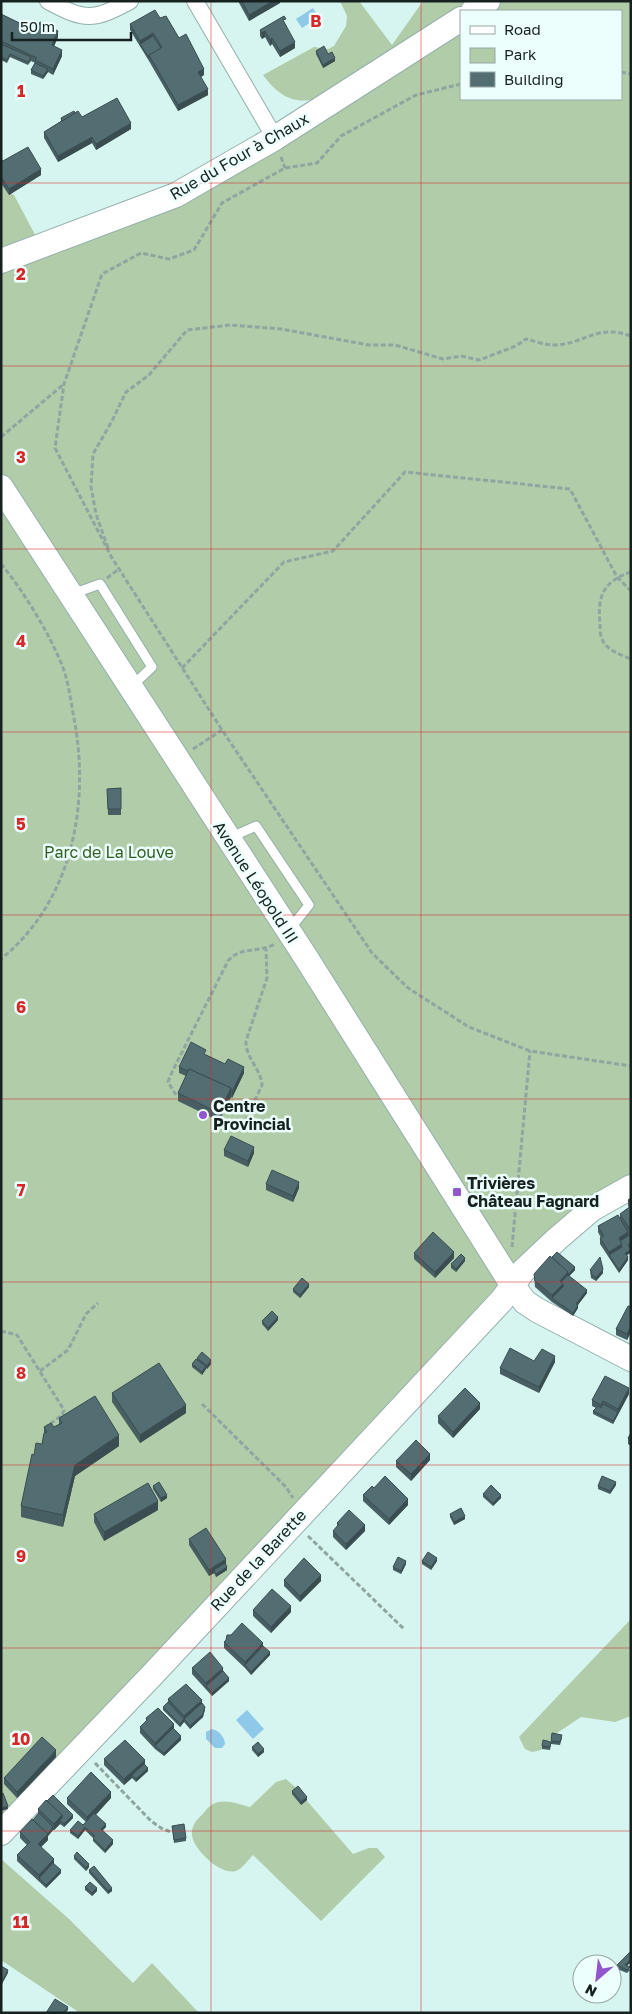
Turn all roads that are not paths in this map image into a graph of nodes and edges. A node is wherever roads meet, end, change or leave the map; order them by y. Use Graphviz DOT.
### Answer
graph roads {
  1 [pos="48,1"];
  2 [pos="130,1"];
  3 [pos="195,1"];
  4 [pos="488,1"];
  5 [pos="474,10"];
  6 [pos="460,20"];
  7 [pos="275,138"];
  8 [pos="1,261"];
  9 [pos="1,488"];
  10 [pos="228,838"];
  11 [pos="289,933"];
  12 [pos="631,1187"];
  13 [pos="511,1282"];
  14 [pos="631,1359"];
  15 [pos="5,1826"];
  1 -- 2 [label="street"];
  3 -- 7 [label="street"];
  4 -- 5 [label="street"];
  6 -- 7 [label="street, Rue du Four à Chaux"];
  7 -- 8 [label="street, Rue du Four à Chaux"];
  9 -- 10 [label="street, Avenue Léopold III"];
  10 -- 11 [label="street, Avenue Léopold III"];
  10 -- 11 [label="lane"];
  11 -- 13 [label="street, Avenue Léopold III"];
  12 -- 13 [label="street, Rue de la Barette"];
  13 -- 14 [label="street, Avenue Léopold III"];
  13 -- 15 [label="street, Rue de la Barette"];
}
